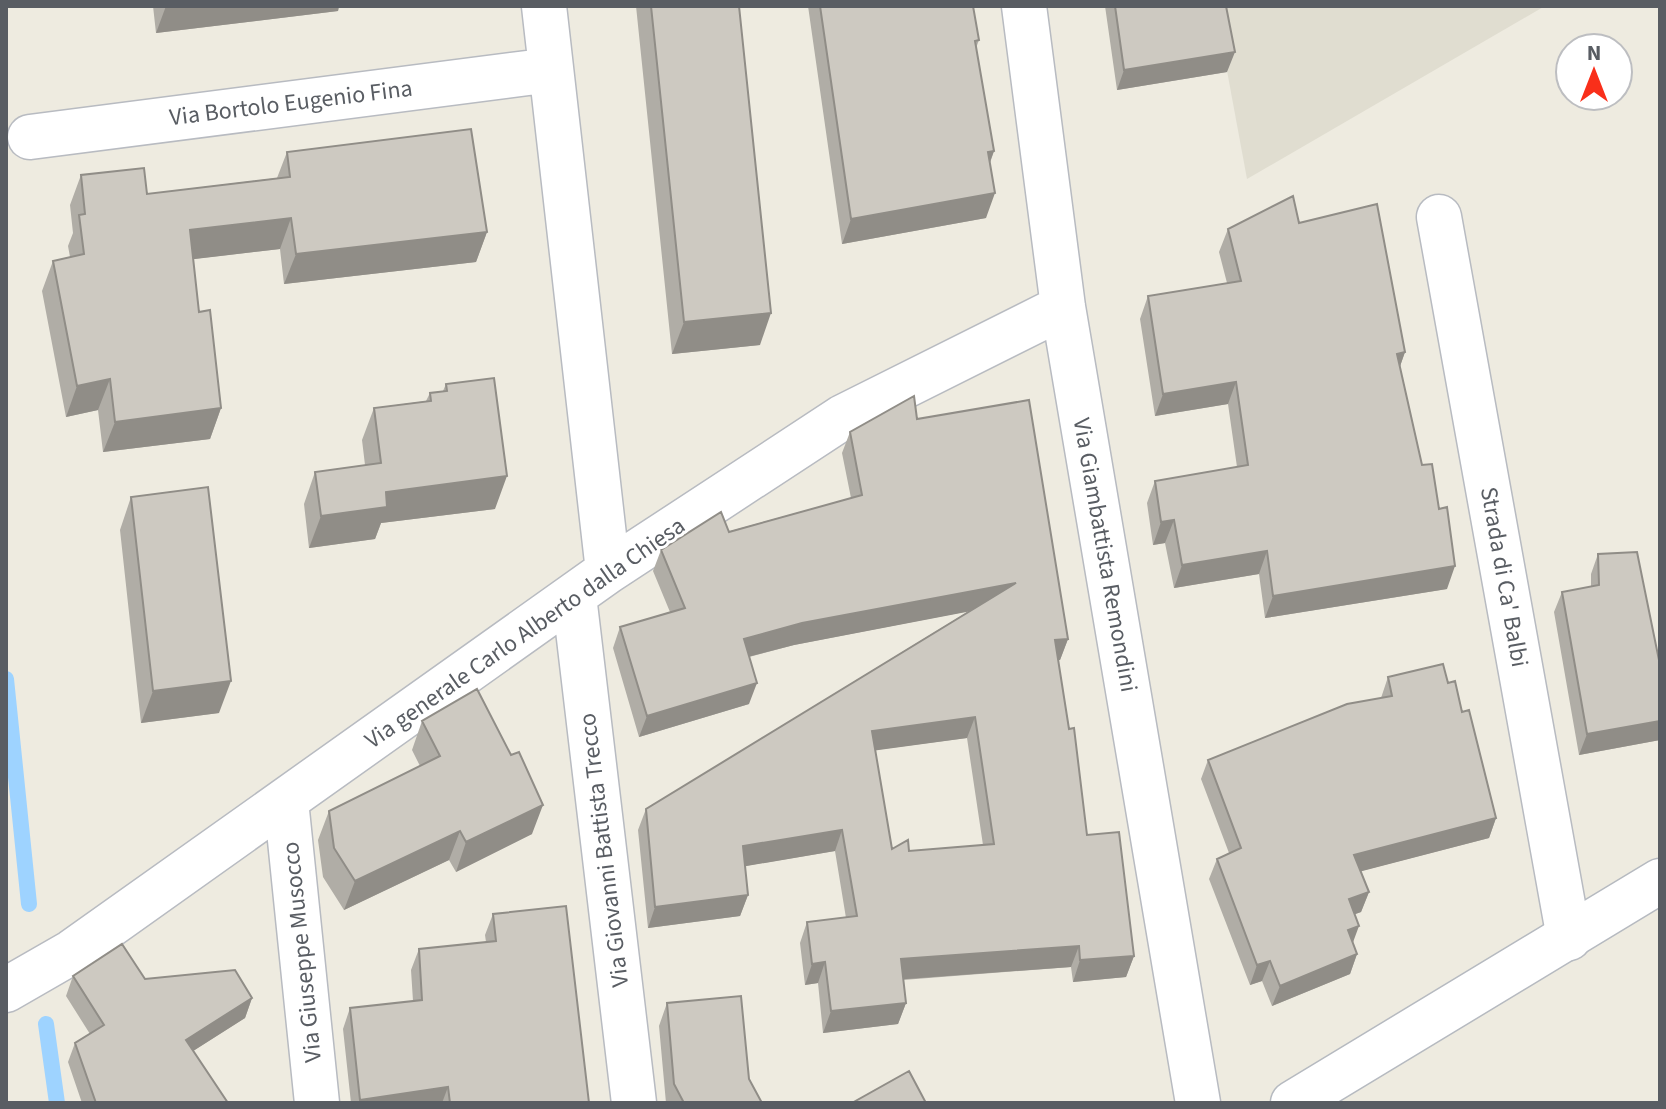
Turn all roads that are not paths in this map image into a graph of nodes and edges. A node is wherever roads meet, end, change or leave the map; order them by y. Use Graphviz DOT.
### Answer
graph roads {
  1 [pos="544,6"];
  2 [pos="1024,6"];
  3 [pos="551,70"];
  4 [pos="30,137"];
  5 [pos="1439,217"];
  6 [pos="1063,307"];
  7 [pos="591,584"];
  8 [pos="286,801"];
  9 [pos="1660,881"];
  10 [pos="1569,938"];
  11 [pos="6,990"];
  12 [pos="317,1103"];
  13 [pos="634,1103"];
  14 [pos="1198,1103"];
  15 [pos="1293,1103"];
  1 -- 3 [label="street"];
  2 -- 6 [label="street, Via Giambattista Remondini"];
  3 -- 4 [label="street, Via Bortolo Eugenio Fina"];
  3 -- 7 [label="street"];
  5 -- 10 [label="street, Strada di Ca' Balbi"];
  6 -- 7 [label="street, Via generale Carlo Alberto dalla Chiesa"];
  6 -- 14 [label="street, Via Giambattista Remondini"];
  7 -- 8 [label="street, Via generale Carlo Alberto dalla Chiesa"];
  7 -- 13 [label="street, Via Giovanni Battista Trecco"];
  8 -- 11 [label="street, Via generale Carlo Alberto dalla Chiesa"];
  8 -- 12 [label="street, Via Giuseppe Musocco"];
  9 -- 10 [label="street"];
  10 -- 15 [label="street"];
}
